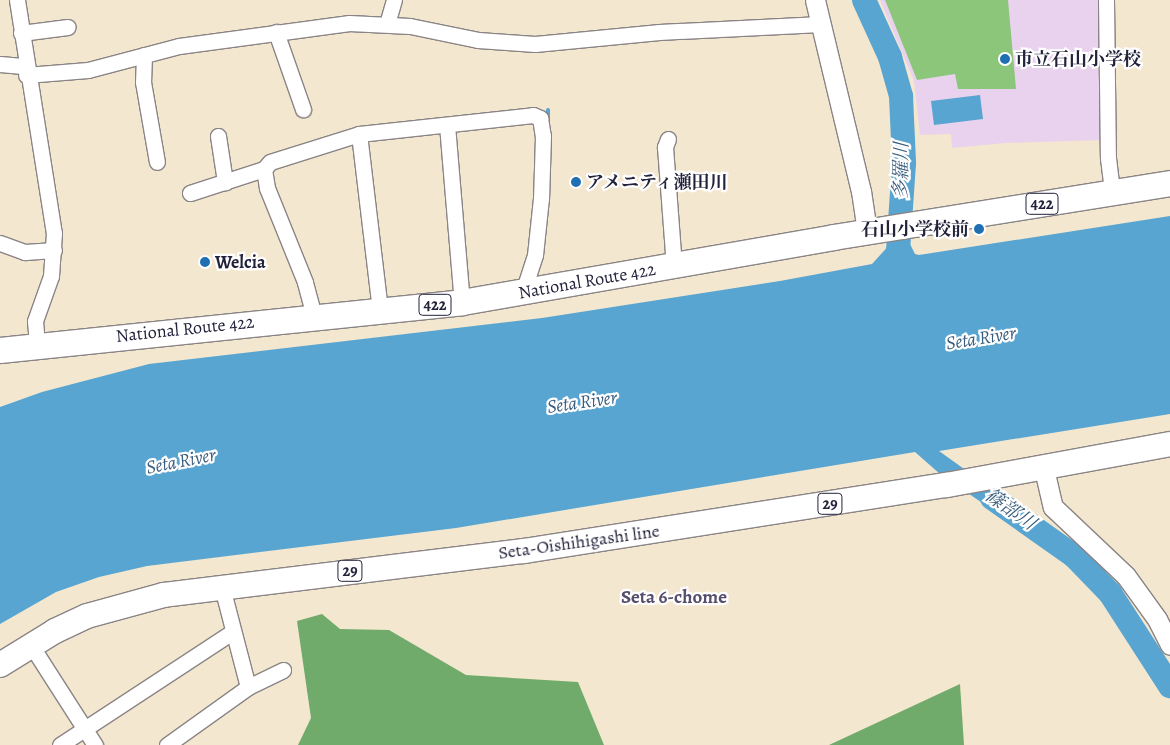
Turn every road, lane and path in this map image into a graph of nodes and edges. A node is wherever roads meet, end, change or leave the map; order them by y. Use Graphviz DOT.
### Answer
graph roads {
  1 [pos="16,0"];
  2 [pos="394,0"];
  3 [pos="815,0"];
  4 [pos="1106,0"];
  5 [pos="387,24"];
  6 [pos="821,24"];
  7 [pos="68,27"];
  8 [pos="21,32"];
  9 [pos="276,32"];
  10 [pos="144,54"];
  11 [pos="0,64"];
  12 [pos="26,70"];
  13 [pos="303,108"];
  14 [pos="447,125"];
  15 [pos="359,134"];
  16 [pos="218,136"];
  17 [pos="668,139"];
  18 [pos="157,162"];
  19 [pos="264,169"];
  20 [pos="225,182"];
  21 [pos="1170,184"];
  22 [pos="190,192"];
  23 [pos="1112,193"];
  24 [pos="877,230"];
  25 [pos="0,243"];
  26 [pos="54,250"];
  27 [pos="674,266"];
  28 [pos="523,293"];
  29 [pos="462,302"];
  30 [pos="380,310"];
  31 [pos="314,316"];
  32 [pos="37,344"];
  33 [pos="0,350"];
  34 [pos="1170,444"];
  35 [pos="1044,468"];
  36 [pos="222,587"];
  37 [pos="232,632"];
  38 [pos="31,645"];
  39 [pos="1170,645"];
  40 [pos="0,665"];
  41 [pos="283,670"];
  42 [pos="248,687"];
  43 [pos="85,729"];
  44 [pos="60,745"];
  45 [pos="95,745"];
  46 [pos="167,745"];
  1 -- 8 [label="street"];
  2 -- 5 [label="street"];
  3 -- 6 [label="street"];
  4 -- 23 [label="street"];
  5 -- 6 [label="street"];
  5 -- 9 [label="street"];
  6 -- 24 [label="street"];
  7 -- 8 [label="street"];
  8 -- 12 [label="street"];
  9 -- 10 [label="street"];
  9 -- 13 [label="street"];
  10 -- 12 [label="street"];
  10 -- 18 [label="street"];
  11 -- 12 [label="street"];
  12 -- 26 [label="street"];
  14 -- 15 [label="street"];
  14 -- 28 [label="street"];
  14 -- 29 [label="street"];
  15 -- 19 [label="street"];
  15 -- 30 [label="street"];
  16 -- 20 [label="street"];
  17 -- 27 [label="street"];
  19 -- 20 [label="street"];
  19 -- 31 [label="street"];
  20 -- 22 [label="street"];
  21 -- 23 [label="highway, National Route 422 / 422"];
  23 -- 24 [label="highway, National Route 422 / 422"];
  24 -- 27 [label="highway, National Route 422 / 422"];
  25 -- 26 [label="street"];
  26 -- 32 [label="street"];
  27 -- 28 [label="highway, National Route 422 / 422"];
  28 -- 29 [label="highway, National Route 422 / 422"];
  29 -- 30 [label="highway, National Route 422 / 422"];
  30 -- 31 [label="highway, National Route 422 / 422"];
  31 -- 32 [label="highway, National Route 422 / 422"];
  32 -- 33 [label="highway, National Route 422 / 422"];
  34 -- 35 [label="main road, Seta-Oishihigashi line / 29"];
  35 -- 36 [label="main road, Seta-Oishihigashi line / 29"];
  35 -- 39 [label="street"];
  36 -- 37 [label="street"];
  36 -- 38 [label="main road, Seta-Oishihigashi line / 29"];
  37 -- 42 [label="street"];
  37 -- 43 [label="street"];
  38 -- 40 [label="main road, Seta-Oishihigashi line / 29"];
  38 -- 43 [label="street"];
  41 -- 42 [label="street"];
  42 -- 46 [label="street"];
  43 -- 44 [label="street"];
  43 -- 45 [label="street"];
}
